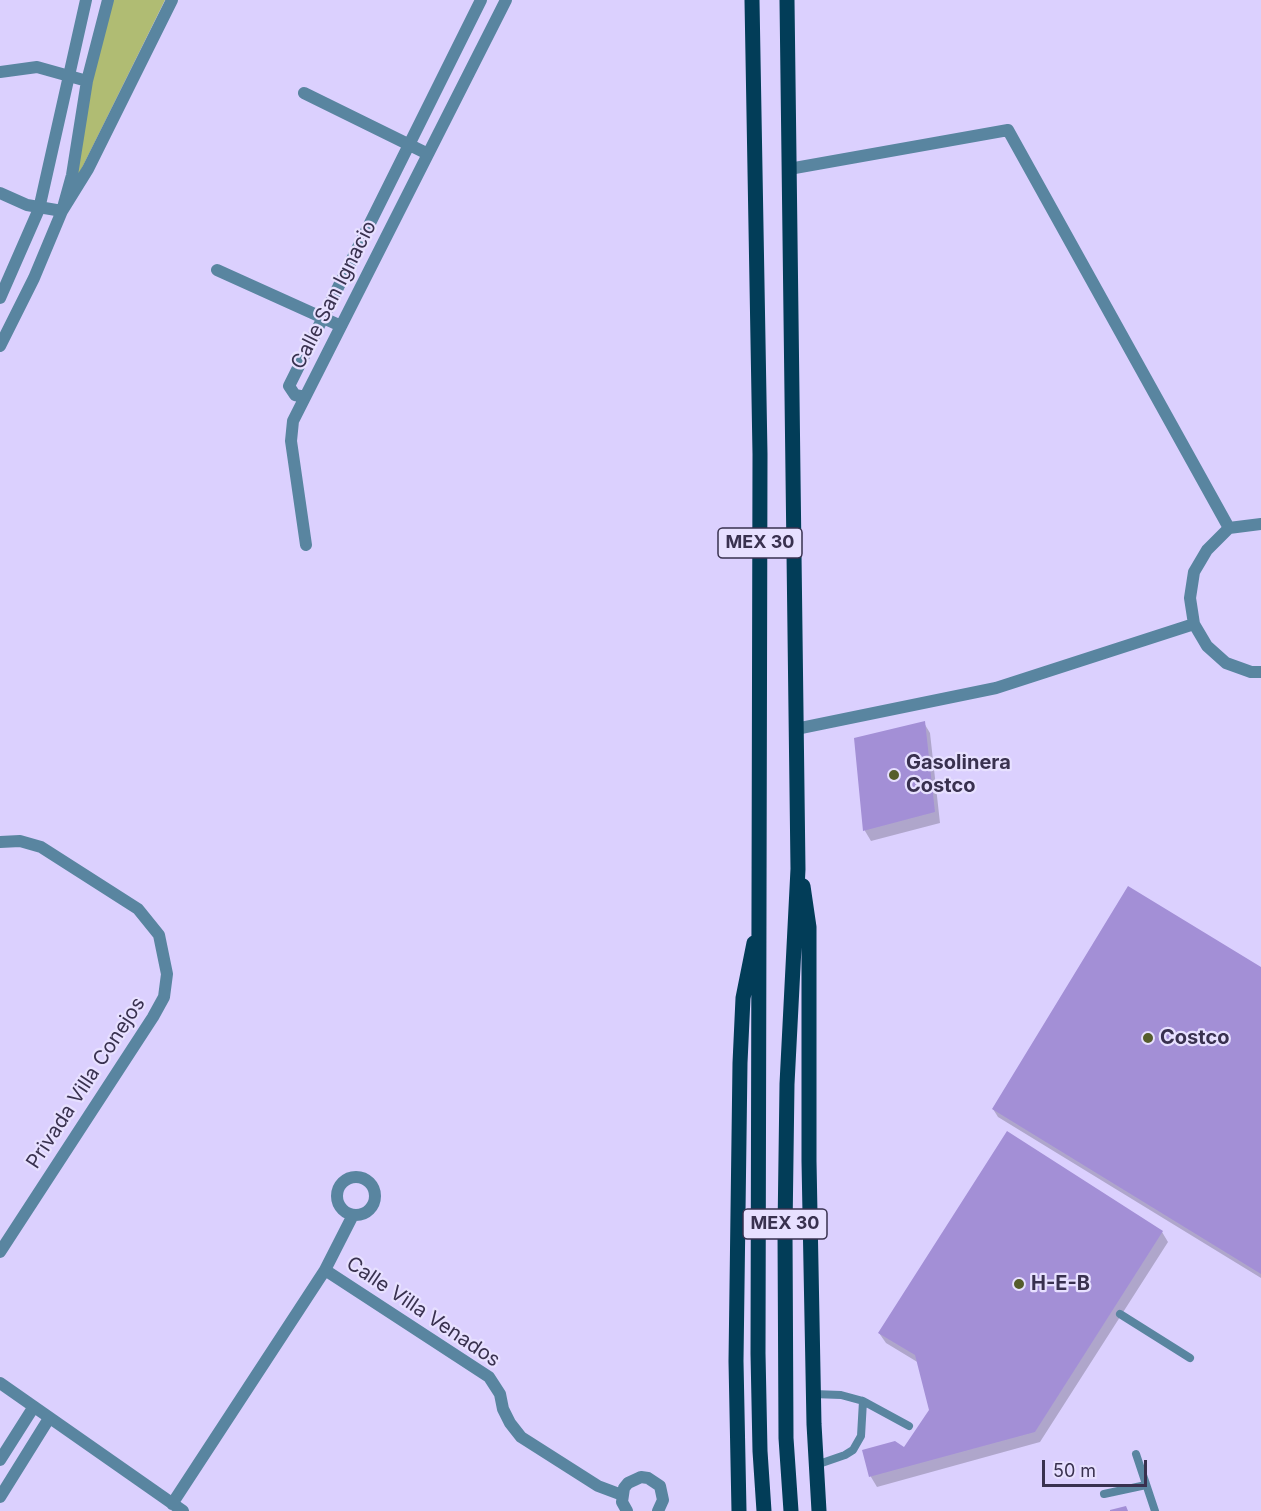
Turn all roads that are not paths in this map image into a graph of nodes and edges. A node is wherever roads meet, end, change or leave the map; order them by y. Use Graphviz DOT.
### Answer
graph roads {
  1 [pos="86,0"];
  2 [pos="108,0"];
  3 [pos="172,0"];
  4 [pos="481,0"];
  5 [pos="506,0"];
  6 [pos="752,0"];
  7 [pos="787,0"];
  8 [pos="0,72"];
  9 [pos="69,75"];
  10 [pos="87,81"];
  11 [pos="304,93"];
  12 [pos="408,144"];
  13 [pos="428,154"];
  14 [pos="789,169"];
  15 [pos="0,193"];
  16 [pos="39,208"];
  17 [pos="62,211"];
  18 [pos="217,270"];
  19 [pos="0,298"];
  20 [pos="323,318"];
  21 [pos="341,326"];
  22 [pos="1,343"];
  23 [pos="305,397"];
  24 [pos="1261,524"];
  25 [pos="1229,528"];
  26 [pos="306,545"];
  27 [pos="1194,624"];
  28 [pos="1261,672"];
  29 [pos="796,729"];
  30 [pos="0,842"];
  31 [pos="798,869"];
  32 [pos="759,920"];
  33 [pos="353,1215"];
  34 [pos="0,1252"];
  35 [pos="325,1270"];
  36 [pos="1120,1314"];
  37 [pos="1190,1358"];
  38 [pos="0,1383"];
  39 [pos="813,1394"];
  40 [pos="863,1401"];
  41 [pos="33,1408"];
  42 [pos="48,1420"];
  43 [pos="909,1426"];
  44 [pos="1136,1454"];
  45 [pos="0,1460"];
  46 [pos="816,1465"];
  47 [pos="1146,1485"];
  48 [pos="2,1489"];
  49 [pos="1104,1494"];
  50 [pos="622,1495"];
  51 [pos="178,1507"];
  52 [pos="627,1511"];
  53 [pos="658,1511"];
  54 [pos="739,1511"];
  55 [pos="764,1511"];
  56 [pos="791,1511"];
  57 [pos="819,1511"];
  58 [pos="1155,1511"];
  1 -- 9 [label="street"];
  2 -- 10 [label="street"];
  3 -- 17 [label="street"];
  4 -- 12 [label="street, Calle San Ignacio"];
  5 -- 13 [label="street, Calle San Ignacio"];
  6 -- 32 [label="main road, MEX 30"];
  7 -- 14 [label="main road, MEX 30"];
  8 -- 9 [label="street"];
  9 -- 10 [label="street"];
  9 -- 16 [label="street"];
  10 -- 17 [label="street"];
  11 -- 12 [label="street"];
  12 -- 13 [label="street"];
  12 -- 20 [label="street, Calle San Ignacio"];
  13 -- 21 [label="street, Calle San Ignacio"];
  14 -- 25 [label="street"];
  14 -- 29 [label="main road, MEX 30"];
  15 -- 16 [label="street"];
  16 -- 17 [label="street"];
  16 -- 19 [label="street"];
  17 -- 22 [label="street"];
  18 -- 20 [label="street"];
  20 -- 21 [label="street"];
  20 -- 23 [label="street, Calle San Ignacio"];
  21 -- 23 [label="street, Calle San Ignacio"];
  23 -- 26 [label="street"];
  24 -- 25 [label="street"];
  25 -- 27 [label="street"];
  27 -- 28 [label="street"];
  27 -- 29 [label="street"];
  29 -- 31 [label="main road, MEX 30"];
  30 -- 34 [label="street, Privada Villa Conejos"];
  31 -- 39 [label="main road"];
  31 -- 56 [label="main road, MEX 30"];
  32 -- 54 [label="main road"];
  32 -- 55 [label="main road, MEX 30"];
  33 -- 35 [label="street"];
  35 -- 50 [label="street, Calle Villa Venados"];
  35 -- 51 [label="street, Calle Villa Venados"];
  36 -- 37 [label="lane"];
  38 -- 41 [label="street"];
  39 -- 40 [label="lane"];
  39 -- 46 [label="main road"];
  40 -- 43 [label="lane"];
  40 -- 46 [label="lane"];
  41 -- 42 [label="street, Calle Villa Venados"];
  41 -- 45 [label="street"];
  42 -- 48 [label="street"];
  42 -- 51 [label="street, Calle Villa Venados"];
  44 -- 47 [label="lane"];
  46 -- 57 [label="main road"];
  47 -- 49 [label="lane"];
  47 -- 58 [label="lane"];
  50 -- 52 [label="street"];
  50 -- 53 [label="street"];
}
